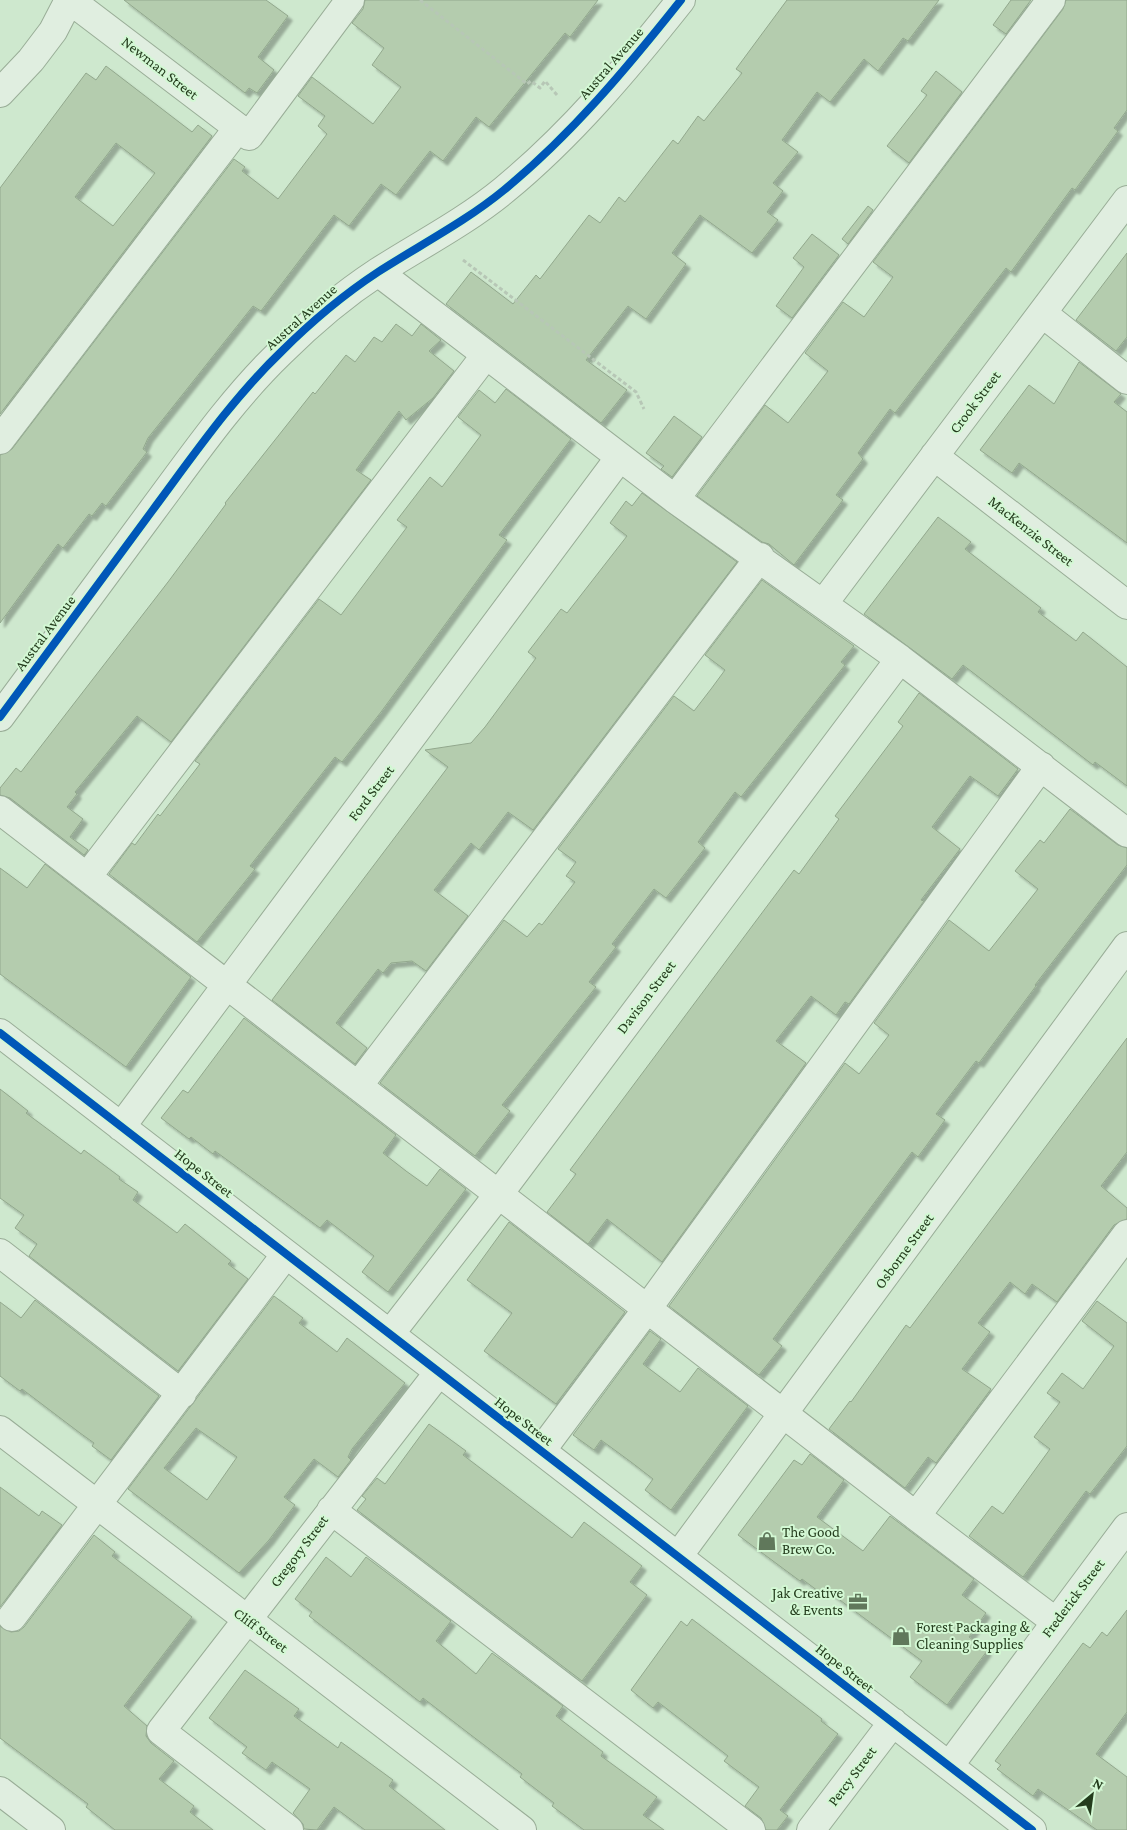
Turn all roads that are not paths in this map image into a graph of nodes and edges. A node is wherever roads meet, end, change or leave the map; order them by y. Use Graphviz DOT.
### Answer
graph roads {
  1 [pos="70,0"];
  2 [pos="350,0"];
  3 [pos="681,0"];
  4 [pos="1051,0"];
  5 [pos="0,93"];
  6 [pos="244,132"];
  7 [pos="1127,200"];
  8 [pos="378,272"];
  9 [pos="1042,313"];
  10 [pos="485,356"];
  11 [pos="1127,380"];
  12 [pos="0,440"];
  13 [pos="934,456"];
  14 [pos="620,457"];
  15 [pos="675,499"];
  16 [pos="760,557"];
  17 [pos="823,604"];
  18 [pos="1127,605"];
  19 [pos="900,659"];
  20 [pos="0,717"];
  21 [pos="1042,766"];
  22 [pos="0,810"];
  23 [pos="1127,833"];
  24 [pos="87,877"];
  25 [pos="1127,946"];
  26 [pos="228,986"];
  27 [pos="0,1033"];
  28 [pos="358,1086"];
  29 [pos="121,1127"];
  30 [pos="498,1195"];
  31 [pos="1127,1234"];
  32 [pos="0,1253"];
  33 [pos="286,1254"];
  34 [pos="648,1309"];
  35 [pos="390,1334"];
  36 [pos="439,1372"];
  37 [pos="182,1394"];
  38 [pos="785,1414"];
  39 [pos="0,1430"];
  40 [pos="541,1451"];
  41 [pos="97,1505"];
  42 [pos="331,1510"];
  43 [pos="916,1516"];
  44 [pos="1127,1527"];
  45 [pos="679,1556"];
  46 [pos="12,1617"];
  47 [pos="247,1620"];
  48 [pos="1056,1622"];
  49 [pos="892,1722"];
  50 [pos="949,1766"];
  51 [pos="0,1791"];
  52 [pos="51,1830"];
  53 [pos="289,1830"];
  54 [pos="522,1830"];
  55 [pos="751,1830"];
  56 [pos="811,1830"];
  57 [pos="1032,1830"];
  1 -- 5 [label="street"];
  1 -- 6 [label="street, Newman Street"];
  2 -- 6 [label="street"];
  3 -- 8 [label="street, Austral Avenue"];
  4 -- 15 [label="street"];
  6 -- 12 [label="street"];
  7 -- 9 [label="street, Crook Street"];
  8 -- 10 [label="street"];
  8 -- 20 [label="street, Austral Avenue"];
  9 -- 11 [label="street"];
  9 -- 13 [label="street, Crook Street"];
  10 -- 14 [label="street"];
  10 -- 24 [label="street"];
  13 -- 17 [label="street, Crook Street"];
  13 -- 18 [label="street, MacKenzie Street"];
  14 -- 15 [label="street"];
  14 -- 26 [label="street, Ford Street"];
  15 -- 16 [label="street"];
  16 -- 17 [label="street"];
  16 -- 28 [label="street"];
  17 -- 19 [label="street"];
  19 -- 21 [label="street"];
  19 -- 30 [label="street, Davison Street"];
  21 -- 23 [label="street"];
  21 -- 34 [label="street"];
  22 -- 24 [label="street"];
  24 -- 26 [label="street"];
  25 -- 38 [label="street, Osborne Street"];
  26 -- 28 [label="street"];
  26 -- 29 [label="street, Ford Street"];
  27 -- 29 [label="street, Hope Street"];
  28 -- 30 [label="street"];
  29 -- 33 [label="street, Hope Street"];
  30 -- 34 [label="street"];
  30 -- 35 [label="street, Davison Street"];
  31 -- 43 [label="street"];
  32 -- 37 [label="street"];
  33 -- 35 [label="street, Hope Street"];
  33 -- 37 [label="street"];
  34 -- 38 [label="street"];
  34 -- 40 [label="street"];
  35 -- 36 [label="street, Hope Street"];
  36 -- 40 [label="street, Hope Street"];
  36 -- 42 [label="street, Gregory Street"];
  37 -- 41 [label="street"];
  38 -- 43 [label="street"];
  38 -- 45 [label="street, Osborne Street"];
  39 -- 41 [label="street, Cliff Street"];
  40 -- 45 [label="street, Hope Street"];
  41 -- 46 [label="street"];
  41 -- 47 [label="street, Cliff Street"];
  42 -- 47 [label="street, Gregory Street"];
  42 -- 55 [label="street"];
  43 -- 48 [label="street"];
  44 -- 48 [label="street, Frederick Street"];
  45 -- 49 [label="street, Hope Street"];
  47 -- 53 [label="street, Gregory Street"];
  47 -- 54 [label="street, Cliff Street"];
  48 -- 50 [label="street, Frederick Street"];
  49 -- 50 [label="street, Hope Street"];
  49 -- 56 [label="street, Percy Street"];
  50 -- 57 [label="street, Hope Street"];
  51 -- 52 [label="street"];
}
